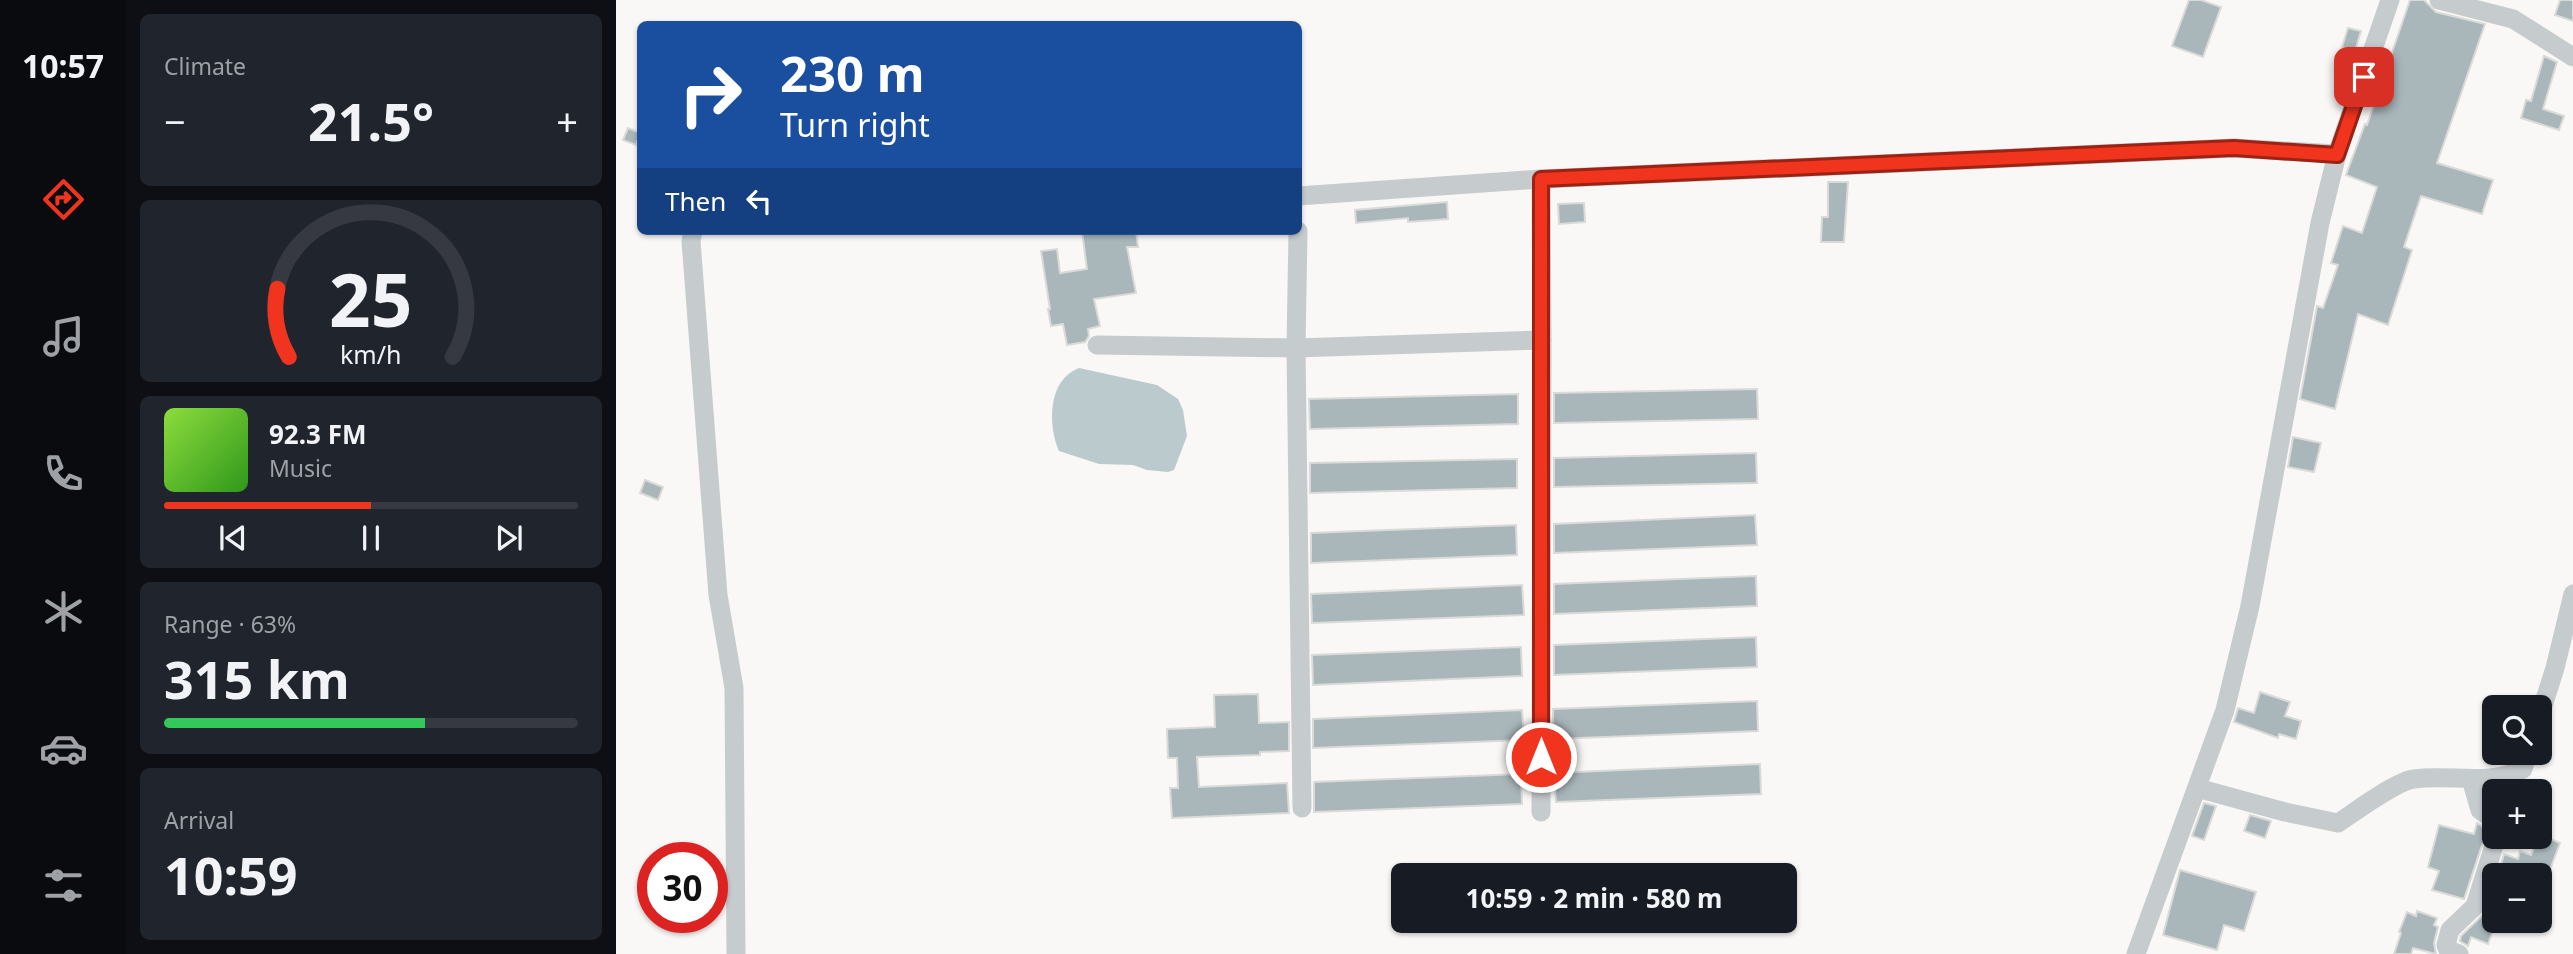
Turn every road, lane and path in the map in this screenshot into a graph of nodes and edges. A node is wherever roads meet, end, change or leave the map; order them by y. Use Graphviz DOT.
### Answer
graph roads {
  1 [pos="2390,0"];
  2 [pos="2439,0"];
  3 [pos="2573,57"];
  4 [pos="2337,155"];
  5 [pos="1541,179"];
  6 [pos="1302,195"];
  7 [pos="692,235"];
  8 [pos="1298,235"];
  9 [pos="1542,340"];
  10 [pos="1097,345"];
  11 [pos="1296,348"];
  12 [pos="2573,594"];
  13 [pos="2546,695"];
  14 [pos="2524,765"];
  15 [pos="2471,779"];
  16 [pos="2197,788"];
  17 [pos="1302,808"];
  18 [pos="2482,811"];
  19 [pos="1541,812"];
  20 [pos="2493,849"];
  21 [pos="736,954"];
  22 [pos="2136,954"];
  23 [pos="2459,954"];
  1 -- 4 [label="street"];
  2 -- 3 [label="street"];
  4 -- 5 [label="street"];
  4 -- 16 [label="street"];
  5 -- 6 [label="street"];
  5 -- 9 [label="street"];
  7 -- 21 [label="street"];
  8 -- 11 [label="street"];
  9 -- 11 [label="street"];
  9 -- 19 [label="street"];
  10 -- 11 [label="street"];
  11 -- 17 [label="street"];
  12 -- 13 [label="street"];
  14 -- 15 [label="street"];
  15 -- 16 [label="street"];
  15 -- 18 [label="street"];
  16 -- 22 [label="street"];
  20 -- 23 [label="street"];
}
